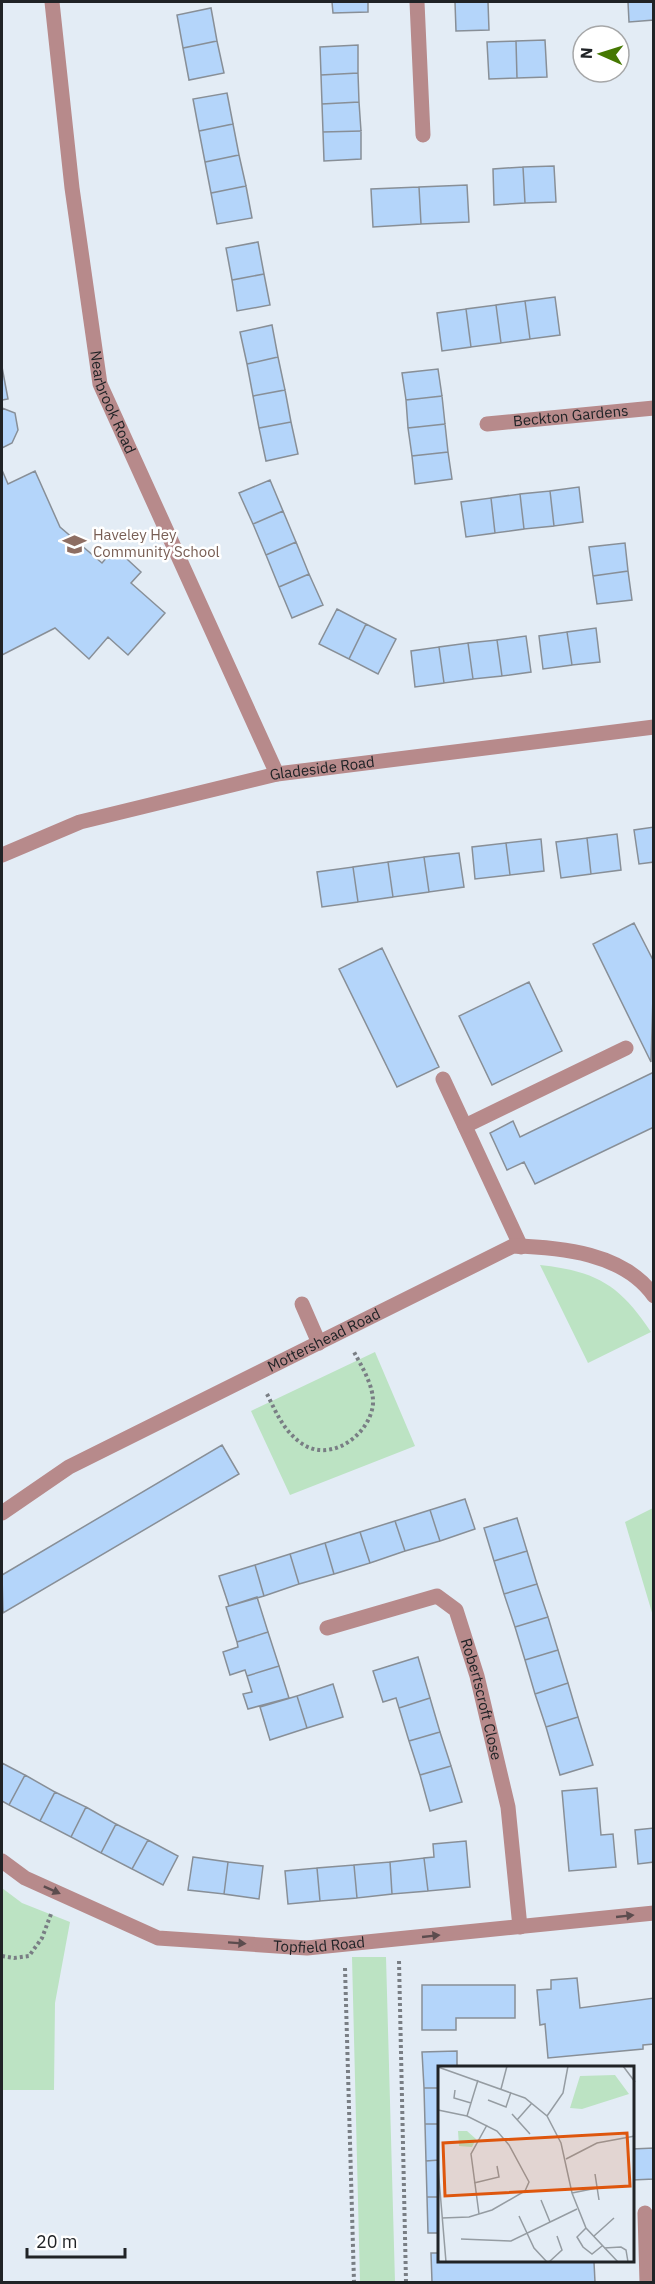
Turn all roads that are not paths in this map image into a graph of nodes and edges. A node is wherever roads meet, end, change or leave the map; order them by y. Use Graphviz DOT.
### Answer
graph roads {
  1 [pos="52,2"];
  2 [pos="417,2"];
  3 [pos="423,135"];
  4 [pos="654,408"];
  5 [pos="487,423"];
  6 [pos="654,727"];
  7 [pos="277,774"];
  8 [pos="2,855"];
  9 [pos="626,1048"];
  10 [pos="443,1079"];
  11 [pos="465,1126"];
  12 [pos="521,1247"];
  13 [pos="654,1296"];
  14 [pos="302,1304"];
  15 [pos="319,1343"];
  16 [pos="2,1513"];
  17 [pos="327,1628"];
  18 [pos="2,1861"];
  19 [pos="654,1913"];
  20 [pos="520,1927"];
  21 [pos="645,2213"];
  22 [pos="647,2283"];
  1 -- 7 [label="street, Nearbrook Road"];
  2 -- 3 [label="street"];
  4 -- 5 [label="street, Beckton Gardens"];
  6 -- 7 [label="street, Gladeside Road"];
  7 -- 8 [label="street, Gladeside Road"];
  9 -- 11 [label="street"];
  10 -- 11 [label="street"];
  11 -- 12 [label="street"];
  12 -- 13 [label="street, Mottershead Road"];
  12 -- 15 [label="street, Mottershead Road"];
  14 -- 15 [label="street"];
  15 -- 16 [label="street, Mottershead Road"];
  17 -- 20 [label="street, Robertscroft Close"];
  18 -- 20 [label="street, Topfield Road, one-way"];
  20 -- 19 [label="street, Topfield Road, one-way"];
  21 -- 22 [label="street"];
}
